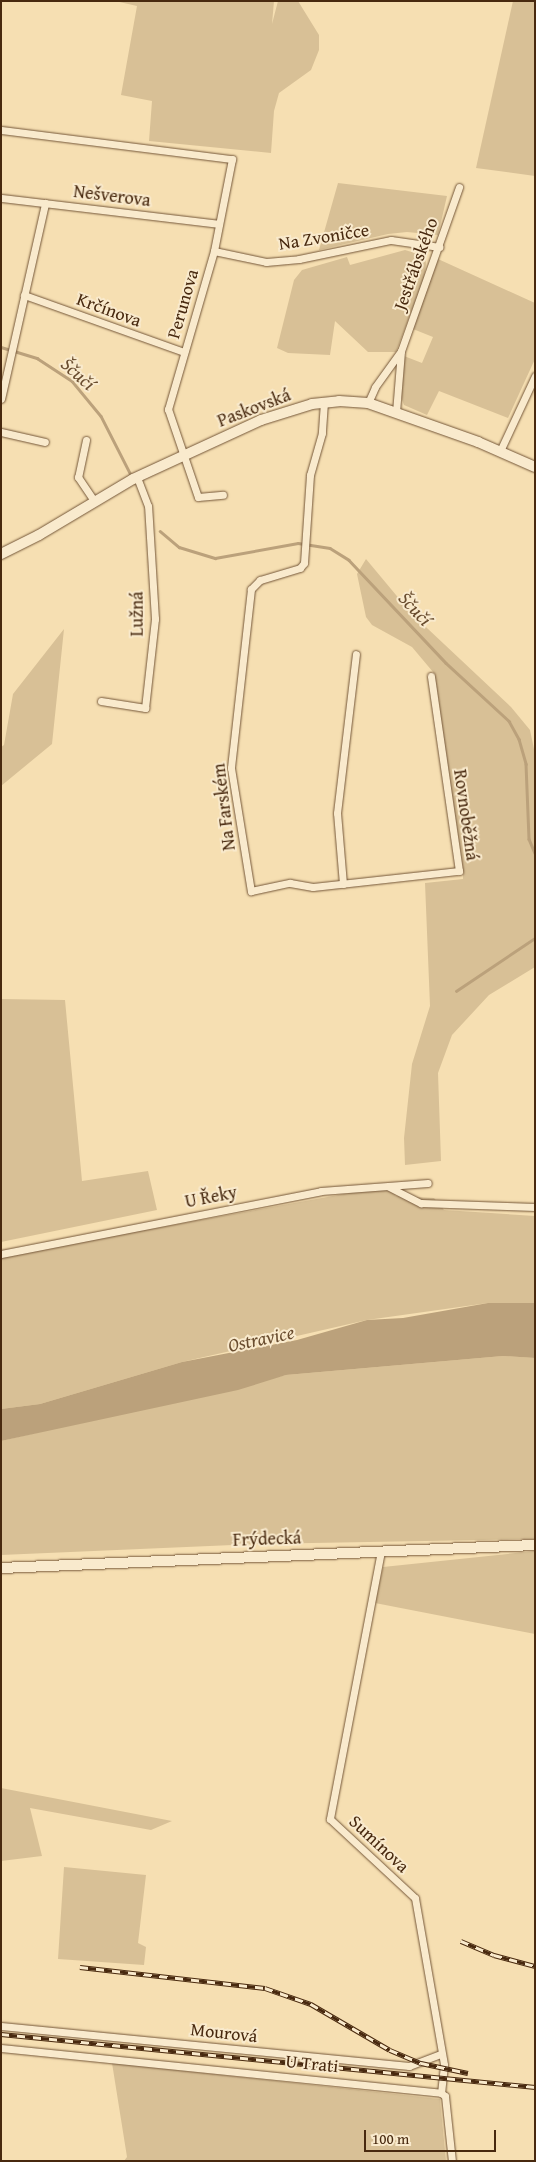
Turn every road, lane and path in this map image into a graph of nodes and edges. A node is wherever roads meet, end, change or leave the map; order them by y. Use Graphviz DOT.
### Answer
graph roads {
  1 [pos="1,130"];
  2 [pos="459,187"];
  3 [pos="1,198"];
  4 [pos="45,203"];
  5 [pos="218,224"];
  6 [pos="439,247"];
  7 [pos="214,251"];
  8 [pos="24,296"];
  9 [pos="401,351"];
  10 [pos="184,352"];
  11 [pos="535,376"];
  12 [pos="1,399"];
  13 [pos="324,402"];
  14 [pos="368,403"];
  15 [pos="396,412"];
  16 [pos="1,432"];
  17 [pos="86,440"];
  18 [pos="45,442"];
  19 [pos="500,451"];
  20 [pos="185,454"];
  21 [pos="535,467"];
  22 [pos="137,477"];
  23 [pos="223,495"];
  24 [pos="94,502"];
  25 [pos="1,554"];
  26 [pos="356,654"];
  27 [pos="431,676"];
  28 [pos="101,701"];
  29 [pos="343,884"];
  30 [pos="428,1183"];
  31 [pos="388,1186"];
  32 [pos="535,1208"];
  33 [pos="1,1254"];
  34 [pos="535,1545"];
  35 [pos="381,1551"];
  36 [pos="1,1568"];
  37 [pos="1,2026"];
  38 [pos="1,2048"];
  39 [pos="440,2054"];
  40 [pos="443,2095"];
  41 [pos="452,2161"];
  1 -- 5 [label="street, Perunova"];
  2 -- 6 [label="street, Jestřábského"];
  3 -- 4 [label="street, Nešverova"];
  4 -- 5 [label="street, Nešverova"];
  4 -- 8 [label="street"];
  5 -- 7 [label="street, Perunova"];
  6 -- 7 [label="street, Na Zvoničce"];
  6 -- 9 [label="street, Jestřábského"];
  7 -- 10 [label="street, Perunova"];
  8 -- 10 [label="street, Krčínova"];
  8 -- 12 [label="street"];
  9 -- 14 [label="street, Jestřábského"];
  9 -- 15 [label="street, Jestřábského"];
  10 -- 20 [label="street, Perunova"];
  11 -- 19 [label="street"];
  13 -- 14 [label="main road, Paskovská"];
  13 -- 20 [label="main road, Paskovská"];
  13 -- 29 [label="street, Na Farském"];
  14 -- 15 [label="main road, Paskovská"];
  15 -- 19 [label="main road, Paskovská"];
  16 -- 18 [label="street"];
  17 -- 24 [label="street"];
  19 -- 21 [label="main road, Paskovská"];
  20 -- 22 [label="main road, Paskovská"];
  20 -- 23 [label="street, Perunova"];
  22 -- 24 [label="main road, Paskovská"];
  22 -- 28 [label="street, Lužná"];
  24 -- 25 [label="main road, Paskovská"];
  26 -- 29 [label="street"];
  27 -- 29 [label="street, Rovnoběžná"];
  30 -- 31 [label="street, U Řeky"];
  31 -- 32 [label="street"];
  31 -- 33 [label="street, U Řeky"];
  34 -- 35 [label="main road, Frýdecká"];
  35 -- 36 [label="main road, Frýdecká"];
  35 -- 39 [label="street, Sumínova"];
  37 -- 39 [label="street, Mourová"];
  38 -- 40 [label="street, U Trati"];
  39 -- 40 [label="street, Sumínova"];
  40 -- 41 [label="street"];
}
